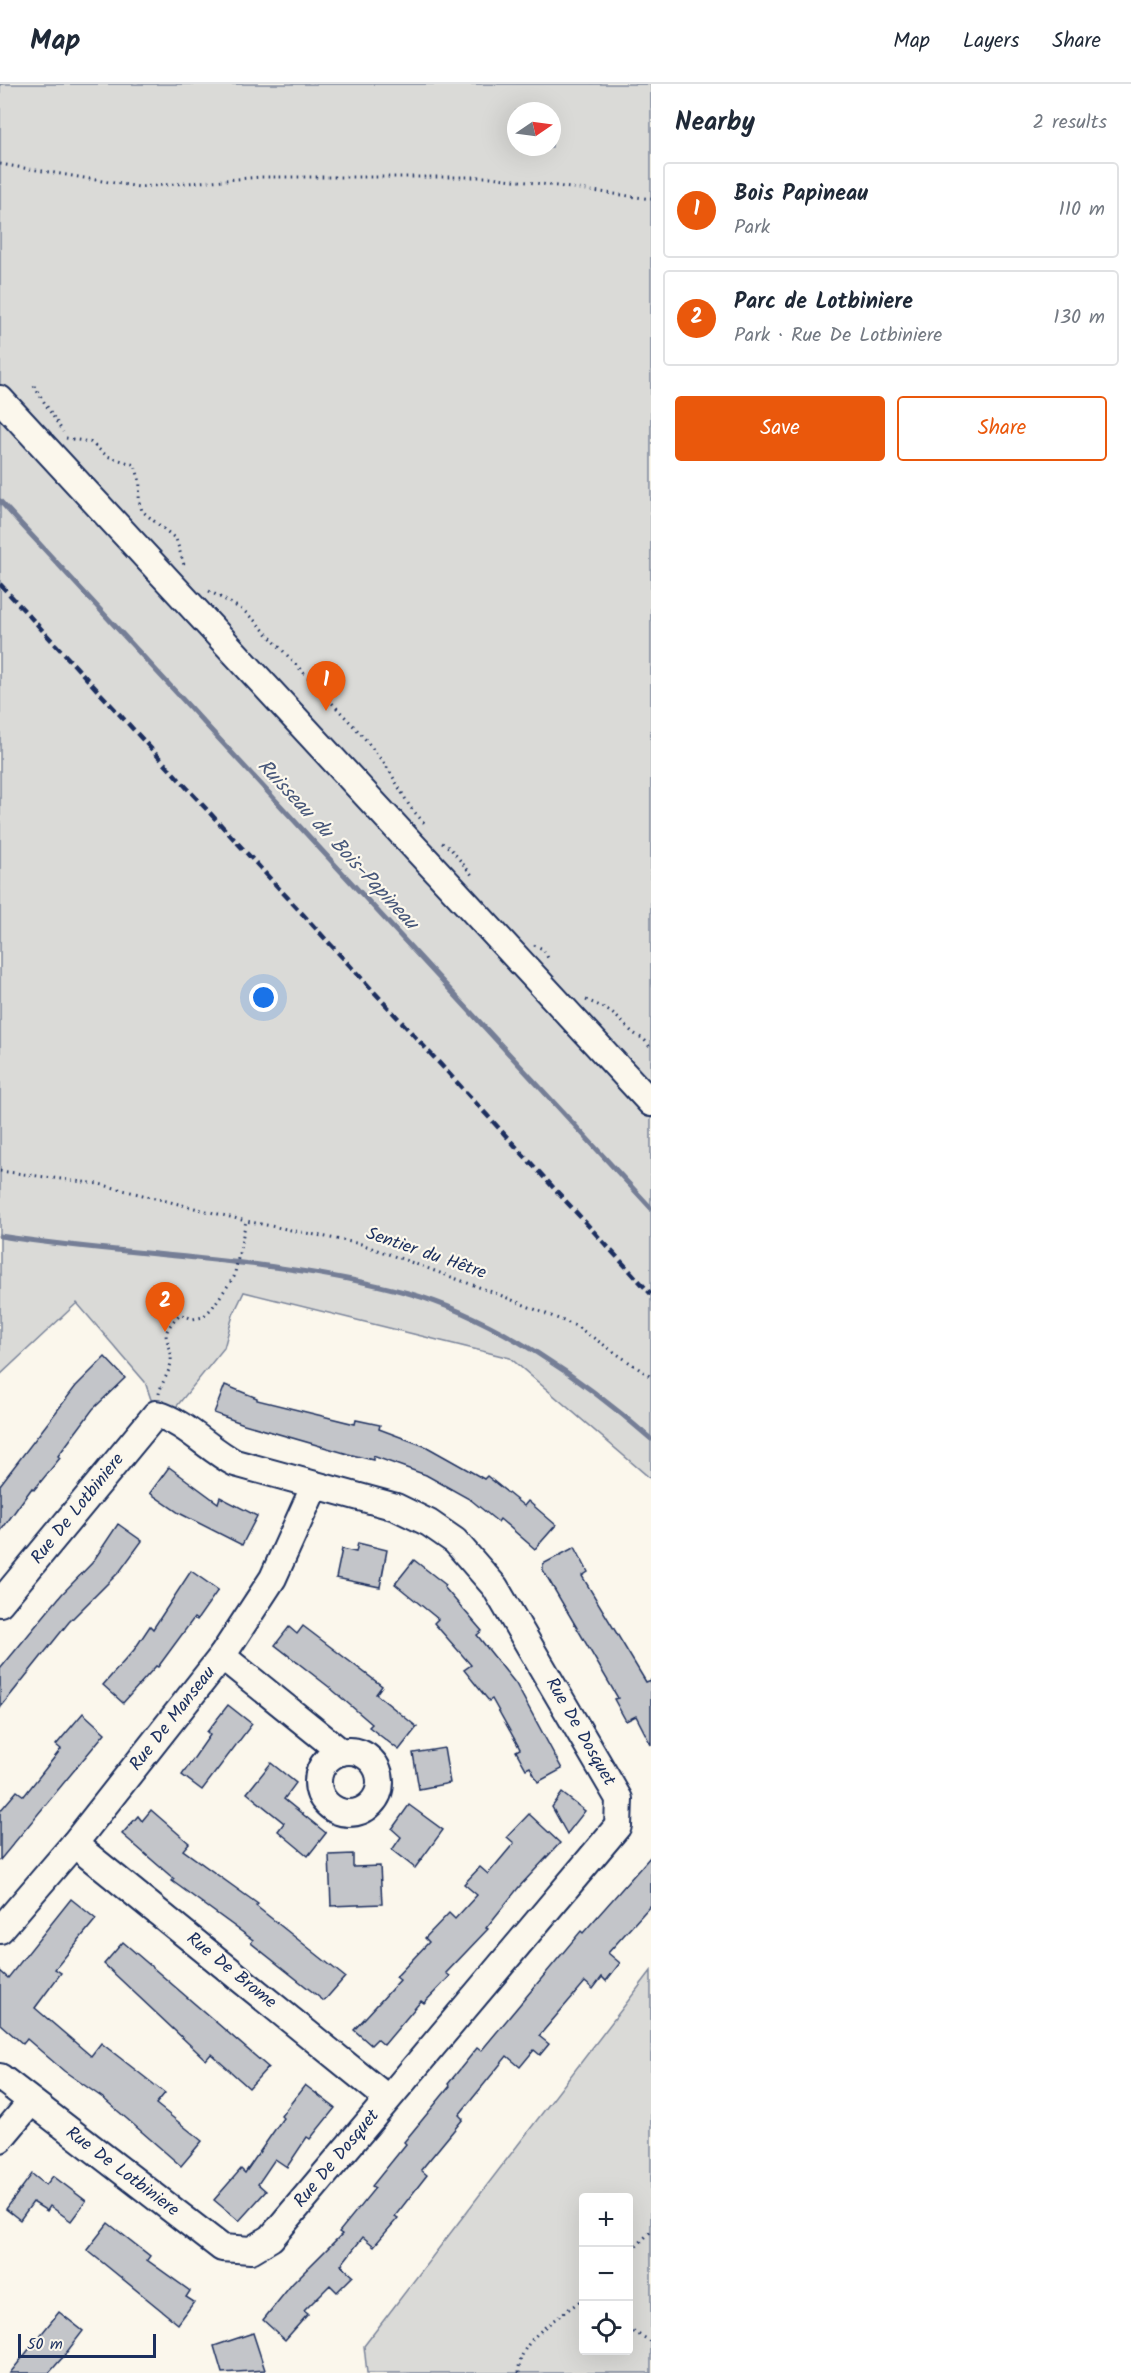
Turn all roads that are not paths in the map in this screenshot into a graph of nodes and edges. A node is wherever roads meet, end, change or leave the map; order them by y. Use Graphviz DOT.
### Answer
graph roads {
  1 [pos="0,399"];
  2 [pos="651,1103"];
  3 [pos="156,1414"];
  4 [pos="314,1487"];
  5 [pos="0,1604"];
  6 [pos="222,1656"];
  7 [pos="341,1752"];
  8 [pos="74,1844"];
  9 [pos="0,1930"];
  10 [pos="0,2077"];
  11 [pos="387,2098"];
  12 [pos="31,2102"];
  13 [pos="0,2139"];
  14 [pos="251,2250"];
  1 -- 2 [label="street"];
  3 -- 4 [label="street, Rue De Dosquet"];
  3 -- 5 [label="street, Rue De Lotbiniere"];
  4 -- 6 [label="street, Rue De Manseau"];
  4 -- 11 [label="street, Rue De Dosquet"];
  6 -- 7 [label="street"];
  6 -- 8 [label="street, Rue De Manseau"];
  8 -- 9 [label="street, Rue De Manseau"];
  8 -- 11 [label="street, Rue De Brome"];
  10 -- 12 [label="street, Rue De Lotbiniere"];
  11 -- 14 [label="street, Rue De Dosquet"];
  12 -- 13 [label="street"];
  12 -- 14 [label="street, Rue De Lotbiniere"];
}
